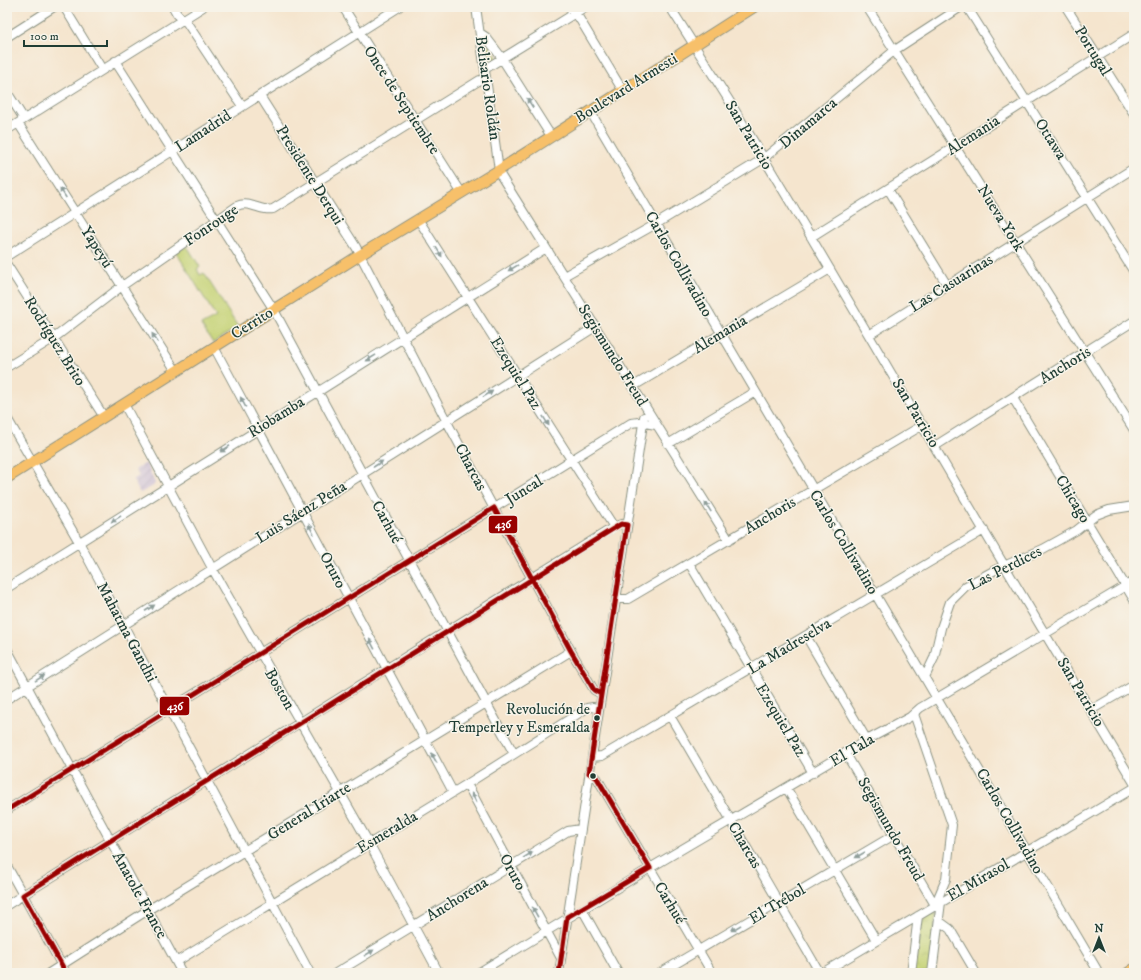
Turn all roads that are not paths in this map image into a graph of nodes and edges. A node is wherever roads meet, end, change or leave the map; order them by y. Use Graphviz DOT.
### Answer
graph roads {
  1 [pos="54,7"];
  2 [pos="64,7"];
  3 [pos="173,7"];
  4 [pos="203,7"];
  5 [pos="342,7"];
  6 [pos="399,7"];
  7 [pos="476,7"];
  8 [pos="585,7"];
  9 [pos="670,7"];
  10 [pos="754,7"];
  11 [pos="867,7"];
  12 [pos="961,7"];
  13 [pos="967,7"];
  14 [pos="1066,7"];
  15 [pos="572,10"];
  16 [pos="184,20"];
  17 [pos="359,33"];
  18 [pos="480,33"];
  19 [pos="1134,34"];
  20 [pos="7,37"];
  21 [pos="695,45"];
  22 [pos="895,50"];
  23 [pos="1097,56"];
  24 [pos="502,58"];
  25 [pos="114,61"];
  26 [pos="102,69"];
  27 [pos="485,70"];
  28 [pos="486,80"];
  29 [pos="623,91"];
  30 [pos="7,92"];
  31 [pos="260,96"];
  32 [pos="1026,101"];
  33 [pos="242,106"];
  34 [pos="590,111"];
  35 [pos="1134,114"];
  36 [pos="415,120"];
  37 [pos="21,121"];
  38 [pos="7,130"];
  39 [pos="551,136"];
  40 [pos="956,146"];
  41 [pos="172,151"];
  42 [pos="763,159"];
  43 [pos="1134,168"];
  44 [pos="499,170"];
  45 [pos="315,183"];
  46 [pos="888,188"];
  47 [pos="461,192"];
  48 [pos="1087,197"];
  49 [pos="75,212"];
  50 [pos="418,219"];
  51 [pos="216,220"];
  52 [pos="656,224"];
  53 [pos="811,237"];
  54 [pos="1016,242"];
  55 [pos="546,248"];
  56 [pos="360,255"];
  57 [pos="7,256"];
  58 [pos="7,265"];
  59 [pos="830,269"];
  60 [pos="1134,272"];
  61 [pos="564,276"];
  62 [pos="947,285"];
  63 [pos="122,286"];
  64 [pos="467,296"];
  65 [pos="274,310"];
  66 [pos="1134,322"];
  67 [pos="595,327"];
  68 [pos="720,334"];
  69 [pos="869,335"];
  70 [pos="404,337"];
  71 [pos="54,338"];
  72 [pos="214,347"];
  73 [pos="1086,352"];
  74 [pos="7,367"];
  75 [pos="176,370"];
  76 [pos="518,376"];
  77 [pos="632,387"];
  78 [pos="317,392"];
  79 [pos="754,392"];
  80 [pos="1013,398"];
  81 [pos="124,404"];
  82 [pos="645,408"];
  83 [pos="104,417"];
  84 [pos="7,418"];
  85 [pos="446,420"];
  86 [pos="643,422"];
  87 [pos="656,425"];
  88 [pos="923,426"];
  89 [pos="257,429"];
  90 [pos="1134,430"];
  91 [pos="668,444"];
  92 [pos="936,446"];
  93 [pos="33,461"];
  94 [pos="571,461"];
  95 [pos="361,474"];
  96 [pos="7,478"];
  97 [pos="168,486"];
  98 [pos="813,489"];
  99 [pos="1134,506"];
  100 [pos="494,508"];
  101 [pos="301,512"];
  102 [pos="1087,522"];
  103 [pos="627,525"];
  104 [pos="614,527"];
  105 [pos="984,530"];
  106 [pos="729,540"];
  107 [pos="79,542"];
  108 [pos="409,561"];
  109 [pos="689,563"];
  110 [pos="1004,565"];
  111 [pos="212,568"];
  112 [pos="532,579"];
  113 [pos="1134,581"];
  114 [pos="1126,586"];
  115 [pos="7,588"];
  116 [pos="875,594"];
  117 [pos="348,598"];
  118 [pos="616,599"];
  119 [pos="1134,600"];
  120 [pos="123,625"];
  121 [pos="447,632"];
  122 [pos="1046,634"];
  123 [pos="806,636"];
  124 [pos="7,649"];
  125 [pos="571,651"];
  126 [pos="259,653"];
  127 [pos="385,669"];
  128 [pos="750,670"];
  129 [pos="925,677"];
  130 [pos="1134,685"];
  131 [pos="27,686"];
  132 [pos="601,694"];
  133 [pos="938,698"];
  134 [pos="7,699"];
  135 [pos="485,702"];
  136 [pos="169,709"];
  137 [pos="599,709"];
  138 [pos="1091,710"];
  139 [pos="914,714"];
  140 [pos="670,716"];
  141 [pos="300,722"];
  142 [pos="424,740"];
  143 [pos="867,740"];
  144 [pos="514,754"];
  145 [pos="846,754"];
  146 [pos="592,757"];
  147 [pos="72,770"];
  148 [pos="589,773"];
  149 [pos="813,773"];
  150 [pos="207,780"];
  151 [pos="1134,783"];
  152 [pos="467,784"];
  153 [pos="1134,788"];
  154 [pos="787,789"];
  155 [pos="340,792"];
  156 [pos="453,792"];
  157 [pos="7,810"];
  158 [pos="730,821"];
  159 [pos="580,828"];
  160 [pos="894,835"];
  161 [pos="110,840"];
  162 [pos="369,843"];
  163 [pos="245,851"];
  164 [pos="1028,852"];
  165 [pos="7,866"];
  166 [pos="510,866"];
  167 [pos="650,868"];
  168 [pos="834,870"];
  169 [pos="23,895"];
  170 [pos="272,903"];
  171 [pos="779,903"];
  172 [pos="938,903"];
  173 [pos="7,905"];
  174 [pos="582,909"];
  175 [pos="148,910"];
  176 [pos="918,916"];
  177 [pos="567,917"];
  178 [pos="939,921"];
  179 [pos="413,926"];
  180 [pos="545,931"];
  181 [pos="876,940"];
  182 [pos="698,951"];
  183 [pos="561,958"];
  184 [pos="176,962"];
  185 [pos="62,965"];
  186 [pos="1134,969"];
  187 [pos="49,973"];
  188 [pos="66,973"];
  189 [pos="182,973"];
  190 [pos="310,973"];
  191 [pos="336,973"];
  192 [pos="439,973"];
  193 [pos="478,973"];
  194 [pos="558,973"];
  195 [pos="618,973"];
  196 [pos="660,973"];
  197 [pos="712,973"];
  198 [pos="821,973"];
  199 [pos="911,973"];
  200 [pos="932,973"];
  201 [pos="976,973"];
  202 [pos="1099,973"];
  203 [pos="1128,973"];
  1 -- 20 [label="street"];
  2 -- 26 [label="street"];
  3 -- 16 [label="street"];
  4 -- 16 [label="street"];
  5 -- 17 [label="street, Once de Septiembre"];
  6 -- 17 [label="street, Lamadrid"];
  7 -- 18 [label="street, Belisario Roldán"];
  8 -- 15 [label="street"];
  9 -- 21 [label="street, San Patricio"];
  10 -- 21 [label="main road, Boulevard Armesti"];
  11 -- 22 [label="street, Nueva York"];
  12 -- 22 [label="street, Dinamarca"];
  13 -- 32 [label="street, Ottawa"];
  14 -- 23 [label="street, Portugal"];
  15 -- 24 [label="street"];
  15 -- 29 [label="street"];
  16 -- 25 [label="street"];
  16 -- 33 [label="street"];
  17 -- 31 [label="street, Lamadrid"];
  17 -- 36 [label="street, Once de Septiembre"];
  18 -- 24 [label="street"];
  18 -- 27 [label="street, Belisario Roldán"];
  19 -- 23 [label="street, Alemania"];
  21 -- 29 [label="main road, Boulevard Armesti"];
  21 -- 42 [label="street, San Patricio"];
  22 -- 40 [label="street, Nueva York"];
  22 -- 42 [label="street, Dinamarca"];
  23 -- 32 [label="street, Alemania"];
  23 -- 35 [label="street, Portugal"];
  24 -- 27 [label="street"];
  39 -- 24 [label="street, one-way"];
  25 -- 26 [label="street"];
  25 -- 41 [label="street, Carhué"];
  26 -- 37 [label="street"];
  27 -- 28 [label="street, Belisario Roldán"];
  28 -- 36 [label="street, Fonrouge"];
  28 -- 44 [label="street, Belisario Roldán"];
  29 -- 34 [label="main road, Boulevard Armesti"];
  30 -- 37 [label="street, Yapeyú"];
  31 -- 33 [label="street, Lamadrid"];
  31 -- 45 [label="street, Presidente Derqui"];
  32 -- 40 [label="street, Alemania"];
  32 -- 48 [label="street, Ottawa"];
  33 -- 41 [label="street, Lamadrid"];
  34 -- 39 [label="main road, Boulevard Armesti"];
  34 -- 52 [label="street, Carlos Collivadino"];
  36 -- 45 [label="street, Fonrouge"];
  36 -- 47 [label="street, Once de Septiembre"];
  37 -- 38 [label="street"];
  49 -- 37 [label="street, Yapeyú, one-way"];
  39 -- 44 [label="main road, Boulevard Armesti"];
  40 -- 46 [label="street, Alemania"];
  40 -- 54 [label="street, Nueva York"];
  41 -- 49 [label="street, Lamadrid"];
  41 -- 51 [label="street, Carhué"];
  42 -- 52 [label="street, Dinamarca"];
  42 -- 53 [label="street, San Patricio"];
  43 -- 48 [label="street, Las Casuarinas"];
  44 -- 47 [label="main road, Cerrito"];
  44 -- 55 [label="street, Segismundo Freud"];
  45 -- 51 [label="street, Fonrouge"];
  45 -- 56 [label="street, Presidente Derqui"];
  46 -- 53 [label="street, Alemania"];
  46 -- 62 [label="street"];
  47 -- 50 [label="main road, Cerrito"];
  48 -- 54 [label="street, Las Casuarinas"];
  48 -- 60 [label="street, Ottawa"];
  49 -- 57 [label="street, Lamadrid"];
  49 -- 63 [label="street, Yapeyú"];
  50 -- 56 [label="main road, Cerrito"];
  50 -- 64 [label="street, Ezequiel Paz, one-way"];
  51 -- 63 [label="street, Fonrouge"];
  51 -- 65 [label="street, Carhué"];
  52 -- 61 [label="street, Dinamarca"];
  52 -- 68 [label="street, Carlos Collivadino"];
  53 -- 59 [label="street, San Patricio"];
  54 -- 62 [label="street, Las Casuarinas"];
  54 -- 73 [label="street, Nueva York"];
  55 -- 61 [label="street, Segismundo Freud"];
  55 -- 64 [label="street, Riobamba, one-way"];
  56 -- 65 [label="main road, Cerrito"];
  56 -- 70 [label="street, Charcas"];
  58 -- 71 [label="street, Rodríguez Brito"];
  59 -- 68 [label="street, Alemania"];
  59 -- 69 [label="street, San Patricio"];
  61 -- 67 [label="street, Segismundo Freud"];
  62 -- 69 [label="street, Las Casuarinas"];
  63 -- 71 [label="street, Fonrouge"];
  75 -- 63 [label="street, Yapeyú, one-way"];
  64 -- 70 [label="street, Riobamba"];
  64 -- 76 [label="street, Ezequiel Paz"];
  65 -- 72 [label="main road, Cerrito"];
  65 -- 78 [label="street, Carhué"];
  66 -- 73 [label="street, Anchoris"];
  67 -- 76 [label="street, Luis Sáenz Peña"];
  67 -- 77 [label="street, Segismundo Freud"];
  68 -- 77 [label="street, Alemania"];
  68 -- 79 [label="street, Carlos Collivadino"];
  69 -- 88 [label="street, San Patricio"];
  70 -- 78 [label="street, Riobamba, one-way"];
  70 -- 85 [label="street, Charcas"];
  71 -- 74 [label="street, Fonrouge"];
  71 -- 83 [label="street, Rodríguez Brito"];
  72 -- 75 [label="main road, Cerrito"];
  89 -- 72 [label="street, Oruro, one-way"];
  73 -- 80 [label="street, Anchoris"];
  73 -- 90 [label="street, Nueva York"];
  75 -- 81 [label="main road, Cerrito"];
  85 -- 76 [label="street, Luis Sáenz Peña, one-way"];
  76 -- 94 [label="street, Ezequiel Paz, one-way"];
  77 -- 82 [label="street, Segismundo Freud"];
  78 -- 89 [label="street, Riobamba"];
  78 -- 95 [label="street, Carhué"];
  79 -- 91 [label="street"];
  79 -- 98 [label="street, Carlos Collivadino"];
  80 -- 92 [label="street, Anchoris"];
  80 -- 102 [label="street, Chicago"];
  81 -- 83 [label="main road, Cerrito"];
  81 -- 97 [label="street, Boston"];
  82 -- 86 [label="street"];
  82 -- 87 [label="street, Segismundo Freud"];
  83 -- 93 [label="main road, Cerrito"];
  84 -- 93 [label="street, Mahatma Gandhi"];
  95 -- 85 [label="street, Luis Sáenz Peña, one-way"];
  85 -- 100 [label="street, Charcas"];
  86 -- 87 [label="street, Juncal"];
  86 -- 94 [label="street, Juncal"];
  86 -- 103 [label="street"];
  87 -- 91 [label="street, Segismundo Freud"];
  88 -- 92 [label="street, San Patricio"];
  88 -- 98 [label="street, Anchoris"];
  89 -- 97 [label="street, Riobamba, one-way"];
  89 -- 101 [label="street, Oruro"];
  106 -- 91 [label="street, Segismundo Freud, one-way"];
  92 -- 105 [label="street, San Patricio"];
  93 -- 96 [label="main road, Cerrito"];
  93 -- 107 [label="street, Mahatma Gandhi"];
  94 -- 100 [label="street, Juncal"];
  94 -- 104 [label="street, Ezequiel Paz"];
  95 -- 101 [label="street, Luis Sáenz Peña"];
  95 -- 108 [label="street, Carhué"];
  97 -- 107 [label="street, Riobamba, one-way"];
  97 -- 111 [label="street, Boston"];
  98 -- 106 [label="street, Anchoris"];
  98 -- 116 [label="street, Carlos Collivadino"];
  99 -- 102 [label="street, Las Perdices"];
  100 -- 108 [label="street, Juncal"];
  100 -- 112 [label="street, Charcas"];
  101 -- 111 [label="street, Luis Sáenz Peña"];
  117 -- 101 [label="street, Oruro, one-way"];
  102 -- 110 [label="street, Las Perdices"];
  102 -- 114 [label="street, Chicago"];
  103 -- 104 [label="street"];
  103 -- 118 [label="street"];
  104 -- 112 [label="street"];
  105 -- 110 [label="street, San Patricio"];
  105 -- 116 [label="street, La Madreselva"];
  106 -- 109 [label="street, Anchoris"];
  107 -- 115 [label="street, Riobamba"];
  107 -- 120 [label="street, Mahatma Gandhi"];
  108 -- 117 [label="street, Juncal"];
  108 -- 121 [label="street, Carhué"];
  109 -- 118 [label="street, Anchoris"];
  109 -- 128 [label="street, Ezequiel Paz"];
  110 -- 122 [label="street, San Patricio"];
  110 -- 129 [label="street, Las Perdices"];
  120 -- 111 [label="street, Luis Sáenz Peña, one-way"];
  111 -- 126 [label="street, Boston"];
  112 -- 121 [label="street"];
  112 -- 125 [label="street, Charcas"];
  113 -- 114 [label="street, El Tala"];
  114 -- 119 [label="street, Chicago"];
  114 -- 122 [label="street, El Tala"];
  116 -- 123 [label="street, La Madreselva"];
  116 -- 129 [label="street, Carlos Collivadino"];
  117 -- 126 [label="street, Juncal"];
  127 -- 117 [label="street, Oruro, one-way"];
  118 -- 132 [label="street"];
  131 -- 120 [label="street, Luis Sáenz Peña, one-way"];
  120 -- 136 [label="street, Mahatma Gandhi"];
  121 -- 127 [label="street"];
  121 -- 135 [label="street, Carhué"];
  122 -- 133 [label="street, El Tala"];
  122 -- 138 [label="street, San Patricio"];
  123 -- 128 [label="street, La Madreselva"];
  123 -- 143 [label="street"];
  124 -- 131 [label="street, Anatole France"];
  125 -- 132 [label="street, Charcas"];
  125 -- 135 [label="street, General Iriarte"];
  126 -- 136 [label="street, Juncal"];
  126 -- 141 [label="street, Boston"];
  127 -- 141 [label="street"];
  127 -- 142 [label="street, Oruro"];
  128 -- 140 [label="street, La Madreselva"];
  128 -- 149 [label="street, Ezequiel Paz"];
  129 -- 133 [label="street, Carlos Collivadino"];
  130 -- 138 [label="street"];
  131 -- 134 [label="street, Luis Sáenz Peña"];
  131 -- 147 [label="street, Anatole France"];
  132 -- 137 [label="street"];
  133 -- 139 [label="street, El Tala"];
  133 -- 164 [label="street, Carlos Collivadino"];
  135 -- 142 [label="street, General Iriarte"];
  135 -- 144 [label="street, Carhué"];
  136 -- 147 [label="street, Juncal"];
  136 -- 150 [label="street, Mahatma Gandhi"];
  137 -- 144 [label="street, Esmeralda"];
  137 -- 146 [label="street"];
  138 -- 151 [label="street, San Patricio"];
  139 -- 143 [label="street, El Tala"];
  139 -- 172 [label="street"];
  140 -- 146 [label="street, La Madreselva"];
  140 -- 158 [label="street, Charcas"];
  141 -- 150 [label="street"];
  141 -- 155 [label="street, Boston"];
  142 -- 155 [label="street, General Iriarte"];
  156 -- 142 [label="street, Oruro, one-way"];
  143 -- 145 [label="street, El Tala"];
  144 -- 152 [label="street, Esmeralda"];
  145 -- 149 [label="street, El Tala"];
  145 -- 160 [label="street, Segismundo Freud"];
  146 -- 148 [label="street"];
  147 -- 157 [label="street, Juncal"];
  147 -- 161 [label="street, Anatole France"];
  148 -- 159 [label="street"];
  148 -- 167 [label="street, Carhué"];
  149 -- 154 [label="street, El Tala"];
  150 -- 161 [label="street"];
  150 -- 163 [label="street, Mahatma Gandhi"];
  152 -- 156 [label="street, Esmeralda"];
  166 -- 152 [label="street, Oruro, one-way"];
  153 -- 164 [label="street, El Mirasol"];
  154 -- 158 [label="street, El Tala"];
  154 -- 168 [label="street"];
  155 -- 162 [label="street, Boston"];
  155 -- 163 [label="street, General Iriarte"];
  156 -- 162 [label="street, Esmeralda"];
  158 -- 167 [label="street, El Tala"];
  158 -- 171 [label="street, Charcas"];
  166 -- 159 [label="street, Anchorena, one-way"];
  159 -- 177 [label="street"];
  160 -- 168 [label="street, El Trébol, one-way"];
  160 -- 172 [label="street, Segismundo Freud"];
  161 -- 169 [label="street"];
  161 -- 175 [label="street, Anatole France"];
  162 -- 170 [label="street, Esmeralda"];
  162 -- 179 [label="street, Boston"];
  163 -- 170 [label="street, Mahatma Gandhi"];
  163 -- 175 [label="street, General Iriarte"];
  164 -- 172 [label="street, El Mirasol"];
  164 -- 202 [label="street, Carlos Collivadino"];
  165 -- 169 [label="street"];
  166 -- 179 [label="street, Anchorena"];
  180 -- 166 [label="street, Oruro, one-way"];
  167 -- 174 [label="street, El Tala"];
  167 -- 182 [label="street, Carhué"];
  168 -- 171 [label="street, El Trébol"];
  168 -- 181 [label="street"];
  169 -- 173 [label="street"];
  169 -- 185 [label="street"];
  170 -- 184 [label="street, Esmeralda"];
  170 -- 190 [label="street, Mahatma Gandhi"];
  171 -- 182 [label="street, El Trébol, one-way"];
  171 -- 198 [label="street, Charcas"];
  172 -- 176 [label="street, El Mirasol"];
  172 -- 178 [label="street"];
  174 -- 177 [label="street, El Tala"];
  174 -- 195 [label="street"];
  175 -- 184 [label="street, Anatole France"];
  175 -- 185 [label="street, General Iriarte"];
  176 -- 181 [label="street, El Mirasol"];
  176 -- 199 [label="street"];
  177 -- 180 [label="street, El Tala"];
  177 -- 183 [label="street"];
  178 -- 200 [label="street"];
  178 -- 201 [label="street"];
  191 -- 179 [label="street, Anchorena, one-way"];
  179 -- 192 [label="street, Boston"];
  180 -- 183 [label="street, Oruro"];
  180 -- 193 [label="street, El Tala"];
  181 -- 198 [label="street, El Mirasol"];
  182 -- 196 [label="street, El Trébol"];
  182 -- 197 [label="street, Carhué"];
  183 -- 194 [label="street"];
  184 -- 189 [label="street, Anatole France"];
  185 -- 187 [label="street, General Iriarte"];
  185 -- 188 [label="street"];
  186 -- 203 [label="main road"];
}
